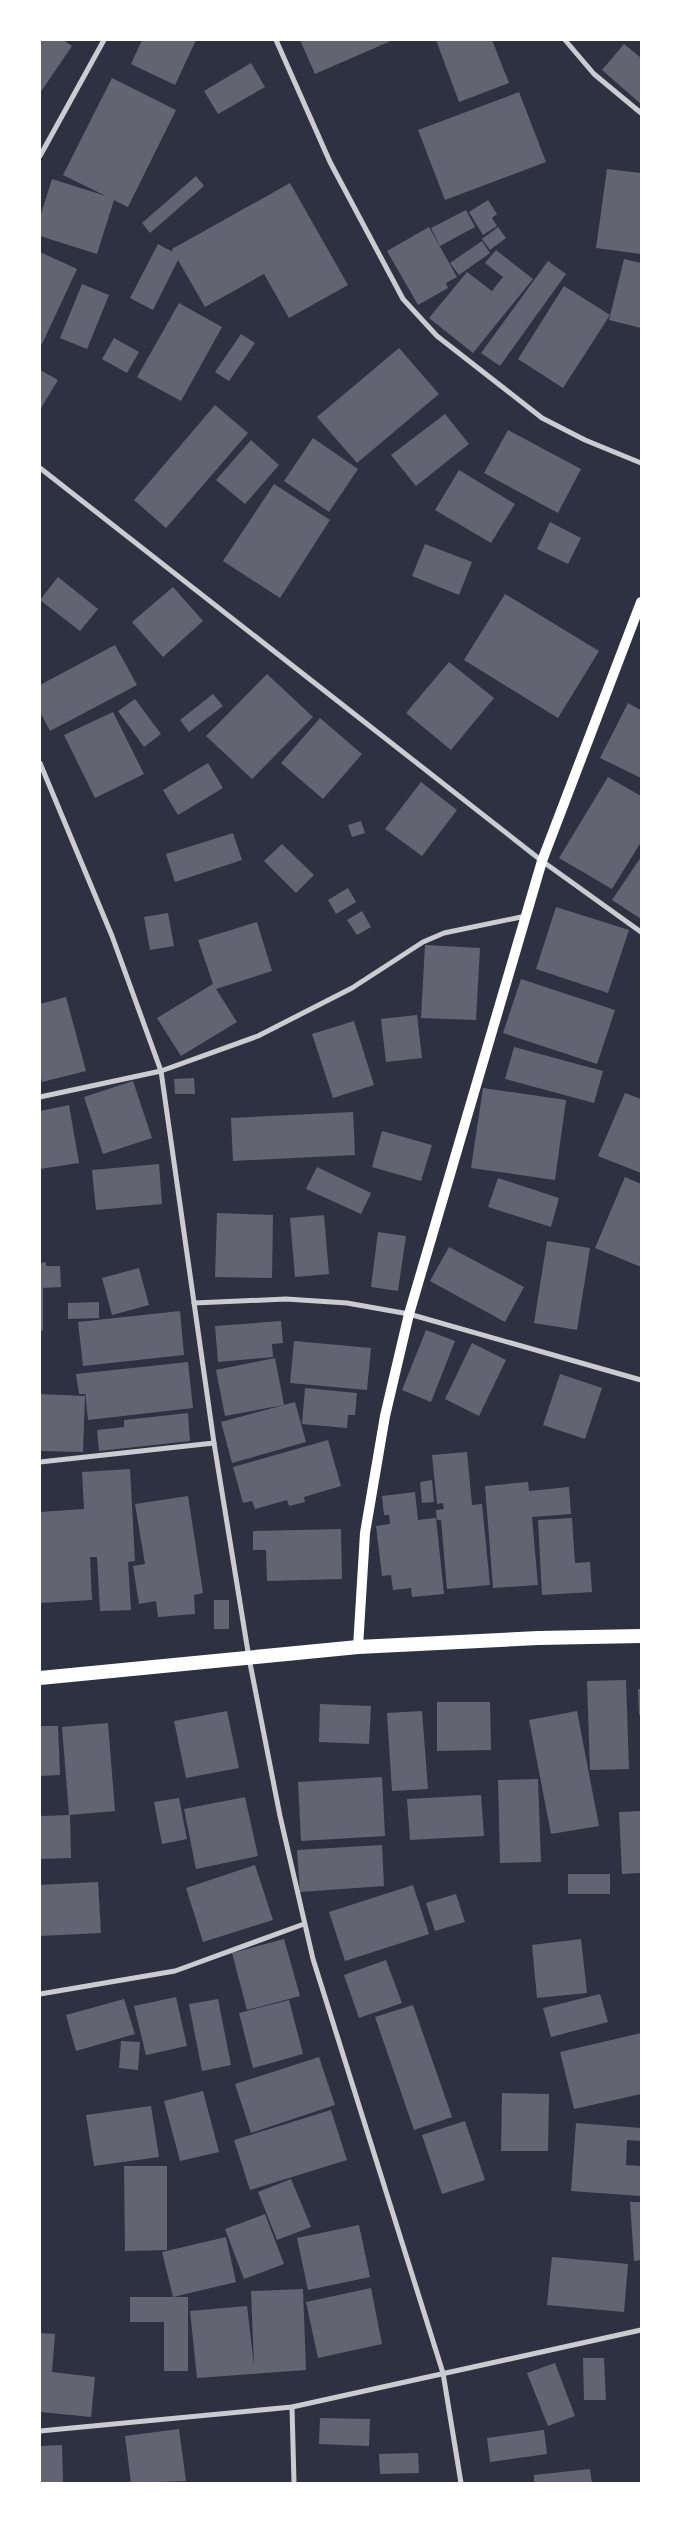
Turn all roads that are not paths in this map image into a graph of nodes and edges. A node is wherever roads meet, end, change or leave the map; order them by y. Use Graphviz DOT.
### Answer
graph roads {
  1 [pos="104,40"];
  2 [pos="276,40"];
  3 [pos="566,40"];
  4 [pos="641,113"];
  5 [pos="40,156"];
  6 [pos="641,463"];
  7 [pos="40,468"];
  8 [pos="641,602"];
  9 [pos="40,764"];
  10 [pos="542,861"];
  11 [pos="526,916"];
  12 [pos="641,932"];
  13 [pos="161,1071"];
  14 [pos="40,1097"];
  15 [pos="194,1303"];
  16 [pos="409,1314"];
  17 [pos="641,1380"];
  18 [pos="214,1443"];
  19 [pos="40,1462"];
  20 [pos="641,1636"];
  21 [pos="358,1647"];
  22 [pos="249,1658"];
  23 [pos="40,1678"];
  24 [pos="304,1924"];
  25 [pos="40,1994"];
  26 [pos="641,2330"];
  27 [pos="443,2373"];
  28 [pos="292,2407"];
  29 [pos="40,2431"];
  30 [pos="294,2483"];
  31 [pos="461,2483"];
  1 -- 5 [label="street"];
  2 -- 6 [label="street"];
  3 -- 4 [label="street"];
  7 -- 10 [label="street"];
  8 -- 10 [label="main road"];
  9 -- 13 [label="street"];
  10 -- 11 [label="main road"];
  10 -- 12 [label="street"];
  11 -- 13 [label="street"];
  11 -- 16 [label="main road"];
  13 -- 14 [label="street"];
  13 -- 15 [label="street"];
  15 -- 16 [label="street"];
  15 -- 18 [label="street"];
  16 -- 17 [label="street"];
  16 -- 21 [label="main road"];
  18 -- 19 [label="street"];
  18 -- 22 [label="street"];
  20 -- 21 [label="highway"];
  21 -- 22 [label="highway"];
  22 -- 23 [label="highway"];
  22 -- 24 [label="street"];
  24 -- 25 [label="street"];
  24 -- 27 [label="street"];
  26 -- 27 [label="street"];
  27 -- 28 [label="street"];
  27 -- 31 [label="street"];
  28 -- 29 [label="street"];
  28 -- 30 [label="street"];
}
